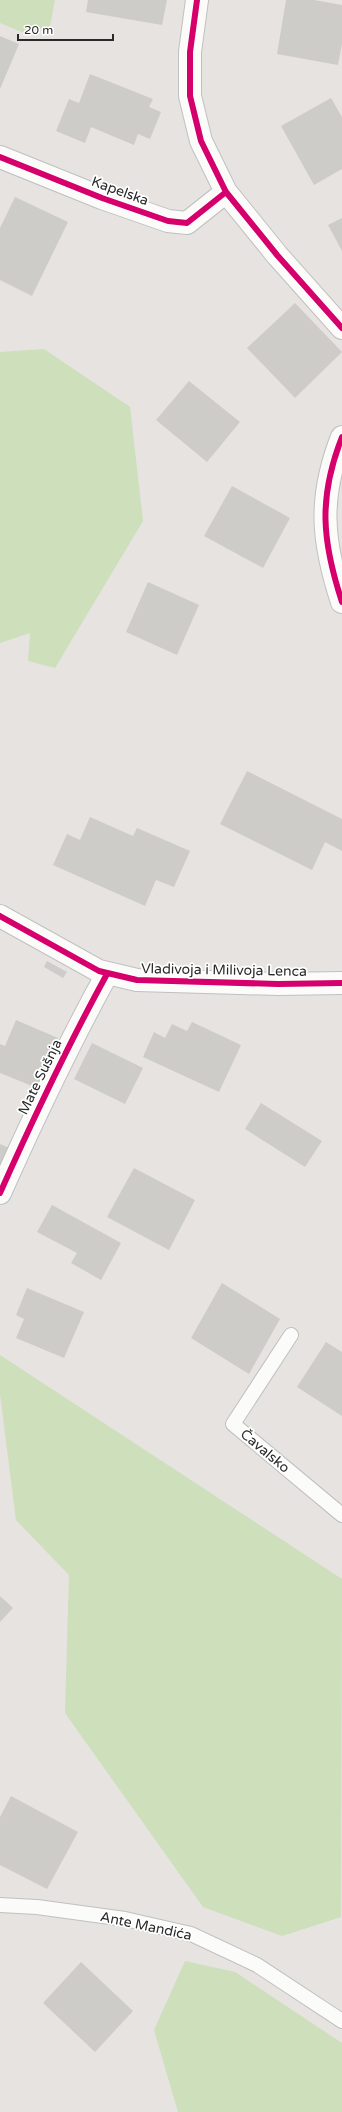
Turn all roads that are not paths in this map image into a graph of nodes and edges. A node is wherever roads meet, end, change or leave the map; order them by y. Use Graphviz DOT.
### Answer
graph roads {
  1 [pos="197,0"];
  2 [pos="0,157"];
  3 [pos="226,192"];
  4 [pos="342,328"];
  5 [pos="342,437"];
  6 [pos="342,602"];
  7 [pos="0,916"];
  8 [pos="107,974"];
  9 [pos="342,983"];
  10 [pos="0,1193"];
  11 [pos="291,1335"];
  12 [pos="342,1515"];
  13 [pos="0,1905"];
  14 [pos="342,2021"];
  1 -- 3 [label="street"];
  2 -- 3 [label="street, Kapelska"];
  3 -- 4 [label="street"];
  5 -- 6 [label="street"];
  7 -- 8 [label="street, Vladivoja i Milivoja Lenca"];
  8 -- 9 [label="street, Vladivoja i Milivoja Lenca"];
  8 -- 10 [label="street, Mate Sušnja"];
  11 -- 12 [label="lane, Čavalsko"];
  13 -- 14 [label="lane, Ante Mandića"];
}
